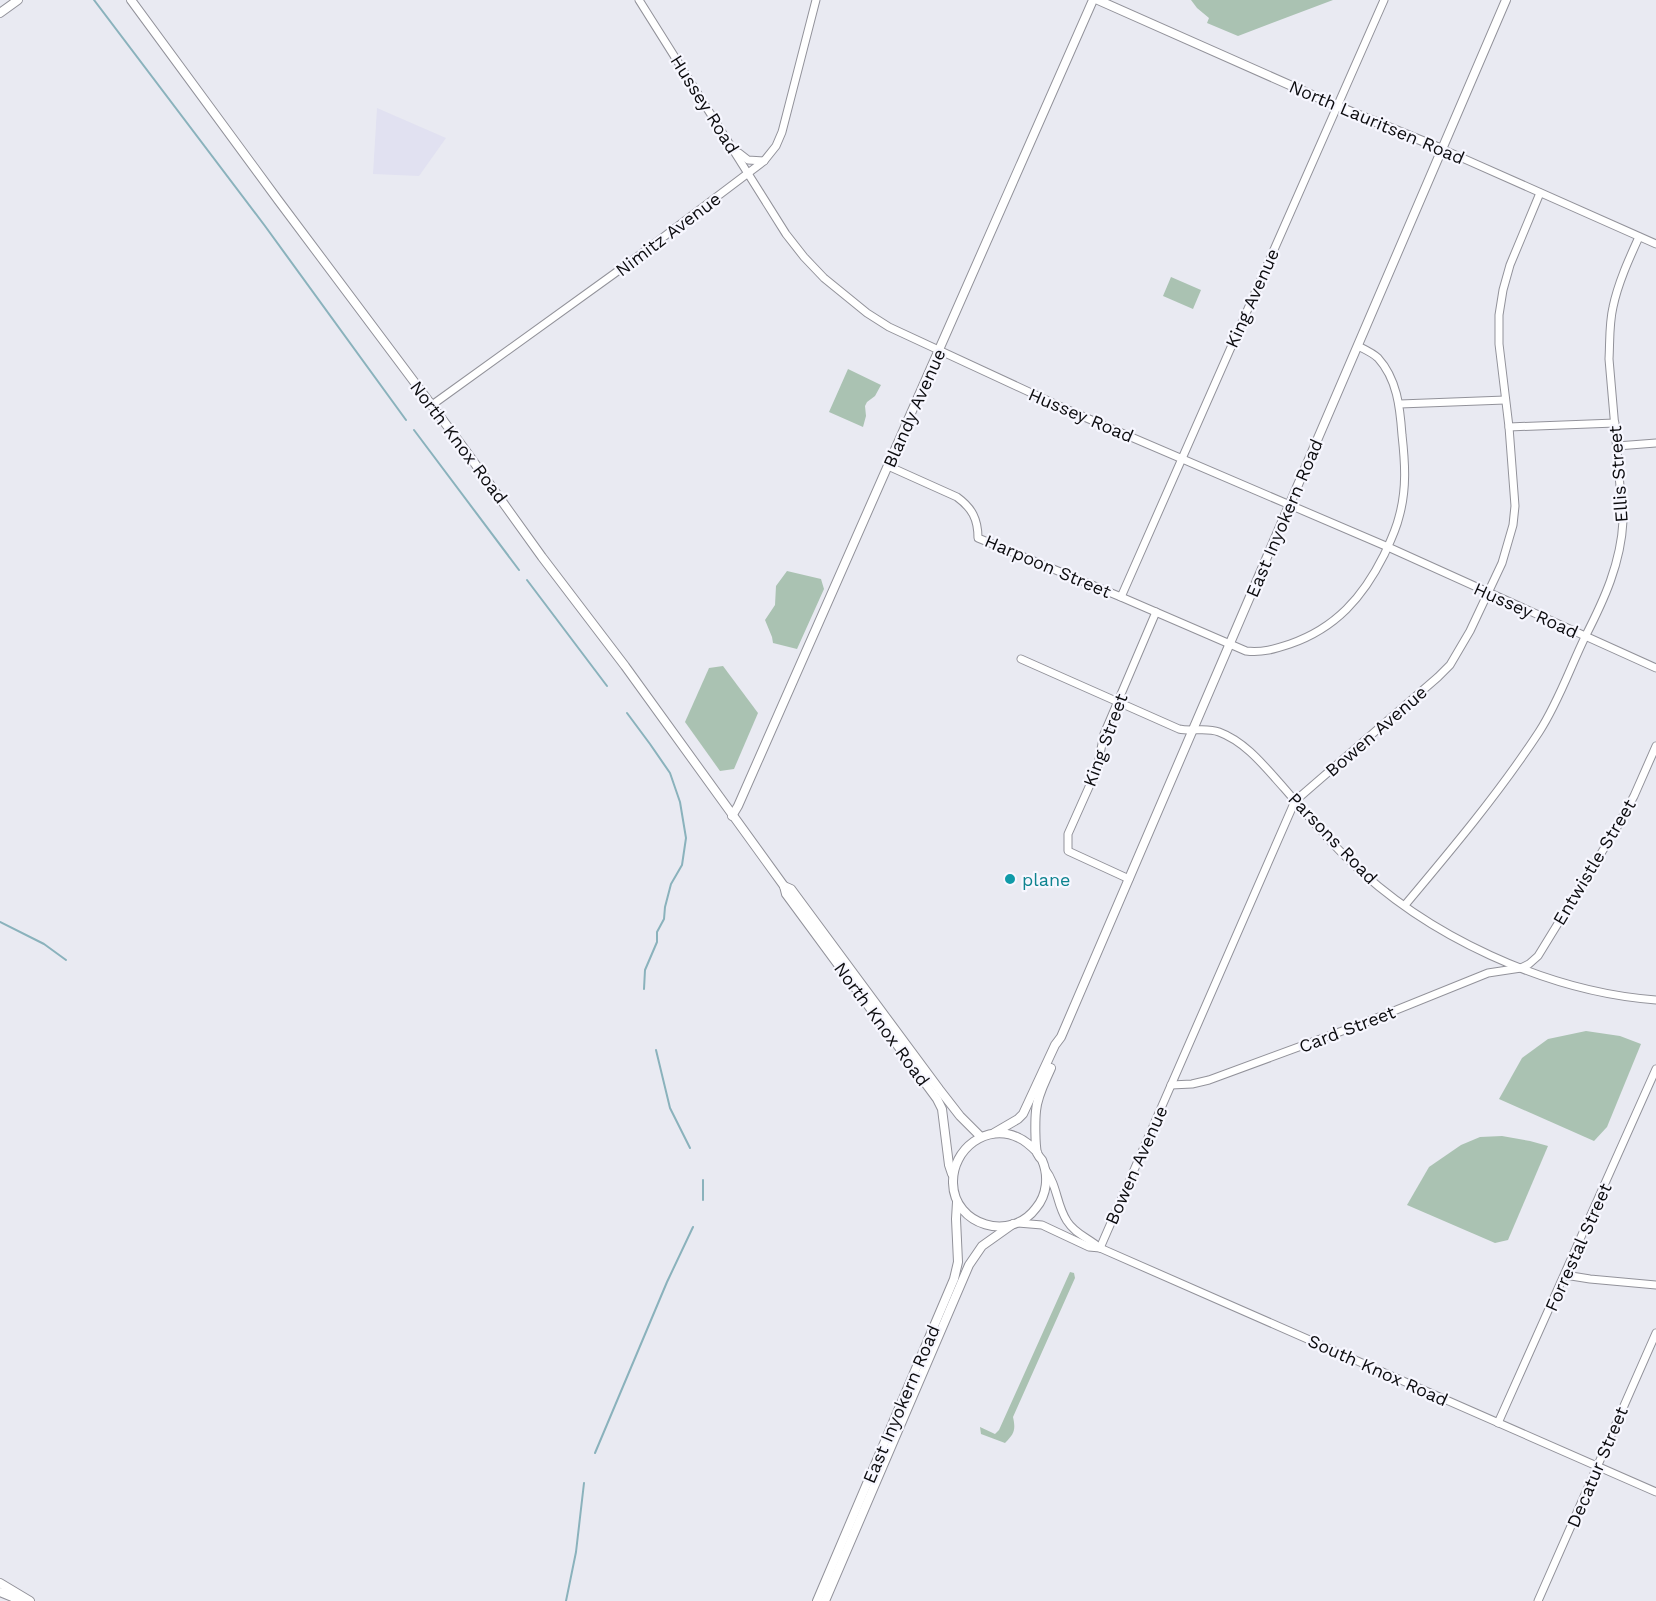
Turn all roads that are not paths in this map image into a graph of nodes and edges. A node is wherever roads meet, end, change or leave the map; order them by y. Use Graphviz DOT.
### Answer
graph roads {
  1 [pos="18,0"];
  2 [pos="131,0"];
  3 [pos="639,0"];
  4 [pos="816,0"];
  5 [pos="1093,0"];
  6 [pos="1098,0"];
  7 [pos="1384,0"];
  8 [pos="1506,0"];
  9 [pos="0,13"];
  10 [pos="1337,105"];
  11 [pos="732,146"];
  12 [pos="1442,149"];
  13 [pos="764,161"];
  14 [pos="749,173"];
  15 [pos="1540,193"];
  16 [pos="1639,237"];
  17 [pos="1656,244"];
  18 [pos="1358,346"];
  19 [pos="939,351"];
  20 [pos="1505,400"];
  21 [pos="1400,404"];
  22 [pos="432,405"];
  23 [pos="1615,423"];
  24 [pos="1509,427"];
  25 [pos="1656,443"];
  26 [pos="1617,446"];
  27 [pos="1181,457"];
  28 [pos="888,466"];
  29 [pos="1290,506"];
  30 [pos="1388,547"];
  31 [pos="1488,592"];
  32 [pos="1121,597"];
  33 [pos="1156,612"];
  34 [pos="1586,637"];
  35 [pos="1230,644"];
  36 [pos="1021,659"];
  37 [pos="1656,668"];
  38 [pos="1117,702"];
  39 [pos="1194,731"];
  40 [pos="1656,746"];
  41 [pos="1295,801"];
  42 [pos="732,816"];
  43 [pos="1129,879"];
  44 [pos="784,886"];
  45 [pos="1405,905"];
  46 [pos="1521,968"];
  47 [pos="1656,1000"];
  48 [pos="1061,1037"];
  49 [pos="1655,1073"];
  50 [pos="1171,1085"];
  51 [pos="994,1133"];
  52 [pos="981,1137"];
  53 [pos="1037,1152"];
  54 [pos="1045,1169"];
  55 [pos="952,1174"];
  56 [pos="957,1202"];
  57 [pos="1015,1223"];
  58 [pos="1100,1248"];
  59 [pos="1565,1275"];
  60 [pos="1656,1285"];
  61 [pos="1656,1333"];
  62 [pos="1498,1424"];
  63 [pos="1597,1465"];
  64 [pos="1656,1492"];
  65 [pos="0,1583"];
  66 [pos="0,1592"];
  67 [pos="23,1601"];
  68 [pos="30,1601"];
  69 [pos="817,1601"];
  70 [pos="825,1601"];
  71 [pos="1538,1601"];
  1 -- 9 [label="street"];
  2 -- 22 [label="street, North Knox Road"];
  3 -- 11 [label="street, Hussey Road"];
  4 -- 13 [label="street, Nimitz Avenue"];
  5 -- 19 [label="street, Blandy Avenue"];
  6 -- 10 [label="street, North Lauritsen Road"];
  7 -- 10 [label="street, King Avenue"];
  8 -- 12 [label="street, East Inyokern Road"];
  10 -- 12 [label="street, North Lauritsen Road"];
  10 -- 27 [label="street, King Avenue"];
  11 -- 13 [label="street"];
  11 -- 14 [label="street, Hussey Road"];
  12 -- 15 [label="street, North Lauritsen Road"];
  12 -- 18 [label="street, East Inyokern Road"];
  13 -- 14 [label="street, Nimitz Avenue"];
  14 -- 19 [label="street, Hussey Road"];
  14 -- 22 [label="street, Nimitz Avenue"];
  15 -- 16 [label="street, North Lauritsen Road"];
  15 -- 20 [label="street, Bowen Avenue"];
  16 -- 17 [label="street, North Lauritsen Road"];
  16 -- 23 [label="street, Ellis Street"];
  18 -- 21 [label="street, Harpoon Street"];
  18 -- 29 [label="street, East Inyokern Road"];
  19 -- 27 [label="street, Hussey Road"];
  19 -- 28 [label="street, Blandy Avenue"];
  20 -- 21 [label="street"];
  20 -- 24 [label="street, Bowen Avenue"];
  21 -- 30 [label="street, Harpoon Street"];
  22 -- 42 [label="street, North Knox Road"];
  23 -- 24 [label="street"];
  23 -- 26 [label="street, Ellis Street"];
  24 -- 31 [label="street, Bowen Avenue"];
  25 -- 26 [label="street"];
  26 -- 34 [label="street, Ellis Street"];
  27 -- 29 [label="street, Hussey Road"];
  27 -- 32 [label="street, King Avenue"];
  28 -- 32 [label="street, Harpoon Street"];
  28 -- 42 [label="street, Blandy Avenue"];
  29 -- 30 [label="street, Hussey Road"];
  29 -- 35 [label="street, East Inyokern Road"];
  30 -- 31 [label="street, Hussey Road"];
  30 -- 35 [label="street, Harpoon Street"];
  31 -- 34 [label="street, Hussey Road"];
  31 -- 41 [label="street, Bowen Avenue"];
  32 -- 33 [label="street, Harpoon Street"];
  33 -- 35 [label="street, Harpoon Street"];
  33 -- 38 [label="street, King Street"];
  34 -- 37 [label="street, Hussey Road"];
  34 -- 45 [label="street, Ellis Street"];
  35 -- 39 [label="street, East Inyokern Road"];
  36 -- 38 [label="street, Parsons Road"];
  38 -- 39 [label="street, Parsons Road"];
  38 -- 43 [label="street, King Street"];
  39 -- 41 [label="street, Parsons Road"];
  39 -- 43 [label="street, East Inyokern Road"];
  40 -- 46 [label="street, Entwistle Street"];
  41 -- 45 [label="street, Parsons Road"];
  41 -- 50 [label="street, Bowen Avenue"];
  42 -- 44 [label="street, North Knox Road"];
  43 -- 48 [label="street, East Inyokern Road"];
  44 -- 52 [label="street, North Knox Road"];
  44 -- 55 [label="street, North Knox Road"];
  45 -- 46 [label="street, Parsons Road"];
  46 -- 47 [label="street, Parsons Road"];
  46 -- 50 [label="street, Card Street"];
  48 -- 51 [label="street, East Inyokern Road"];
  48 -- 53 [label="street, East Inyokern Road"];
  49 -- 59 [label="street, Forrestal Street"];
  50 -- 58 [label="street, Bowen Avenue"];
  51 -- 52 [label="street"];
  51 -- 53 [label="street"];
  52 -- 55 [label="street"];
  53 -- 54 [label="street"];
  54 -- 57 [label="street"];
  54 -- 58 [label="street, South Knox Road"];
  55 -- 56 [label="street"];
  56 -- 57 [label="street"];
  56 -- 69 [label="street, East Inyokern Road"];
  57 -- 58 [label="street, South Knox Road"];
  57 -- 70 [label="street, East Inyokern Road"];
  58 -- 62 [label="street, South Knox Road"];
  59 -- 60 [label="street"];
  59 -- 62 [label="street, Forrestal Street"];
  61 -- 63 [label="street, Decatur Street"];
  62 -- 63 [label="street, South Knox Road"];
  63 -- 64 [label="street, South Knox Road"];
  63 -- 71 [label="street, Decatur Street"];
  65 -- 68 [label="street"];
  66 -- 67 [label="street"];
}
